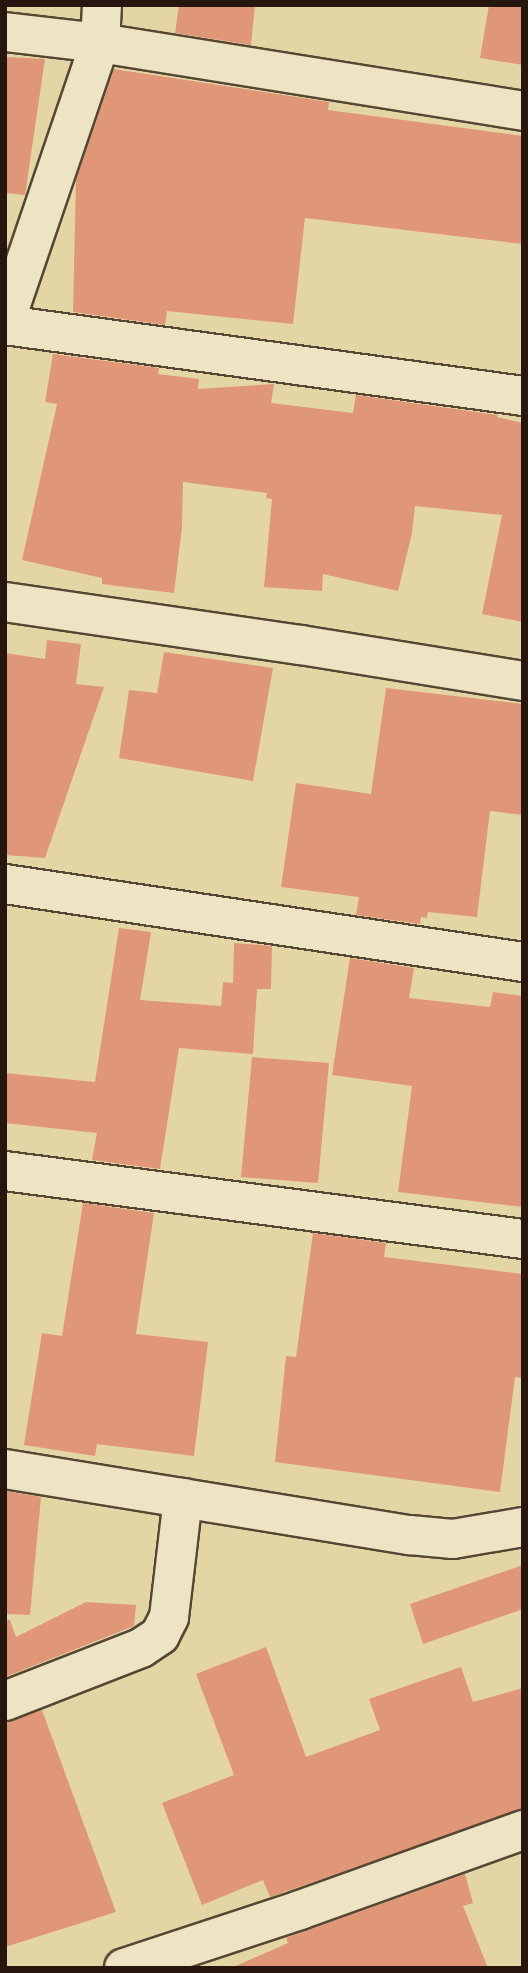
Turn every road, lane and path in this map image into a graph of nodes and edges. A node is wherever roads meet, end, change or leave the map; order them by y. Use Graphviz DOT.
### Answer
graph roads {
  1 [pos="102,5"];
  2 [pos="5,32"];
  3 [pos="100,44"];
  4 [pos="523,111"];
  5 [pos="5,323"];
  6 [pos="523,396"];
  7 [pos="5,602"];
  8 [pos="523,681"];
  9 [pos="5,884"];
  10 [pos="523,962"];
  11 [pos="5,1171"];
  12 [pos="523,1239"];
  13 [pos="5,1469"];
  14 [pos="183,1498"];
  15 [pos="523,1527"];
  16 [pos="5,1701"];
  17 [pos="523,1830"];
  18 [pos="124,1968"];
  1 -- 3 [label="street"];
  2 -- 3 [label="street"];
  3 -- 4 [label="street"];
  3 -- 5 [label="street"];
  5 -- 6 [label="street"];
  7 -- 8 [label="street"];
  9 -- 10 [label="street"];
  11 -- 12 [label="street"];
  13 -- 14 [label="street"];
  14 -- 15 [label="street"];
  14 -- 16 [label="street"];
  17 -- 18 [label="street"];
}
